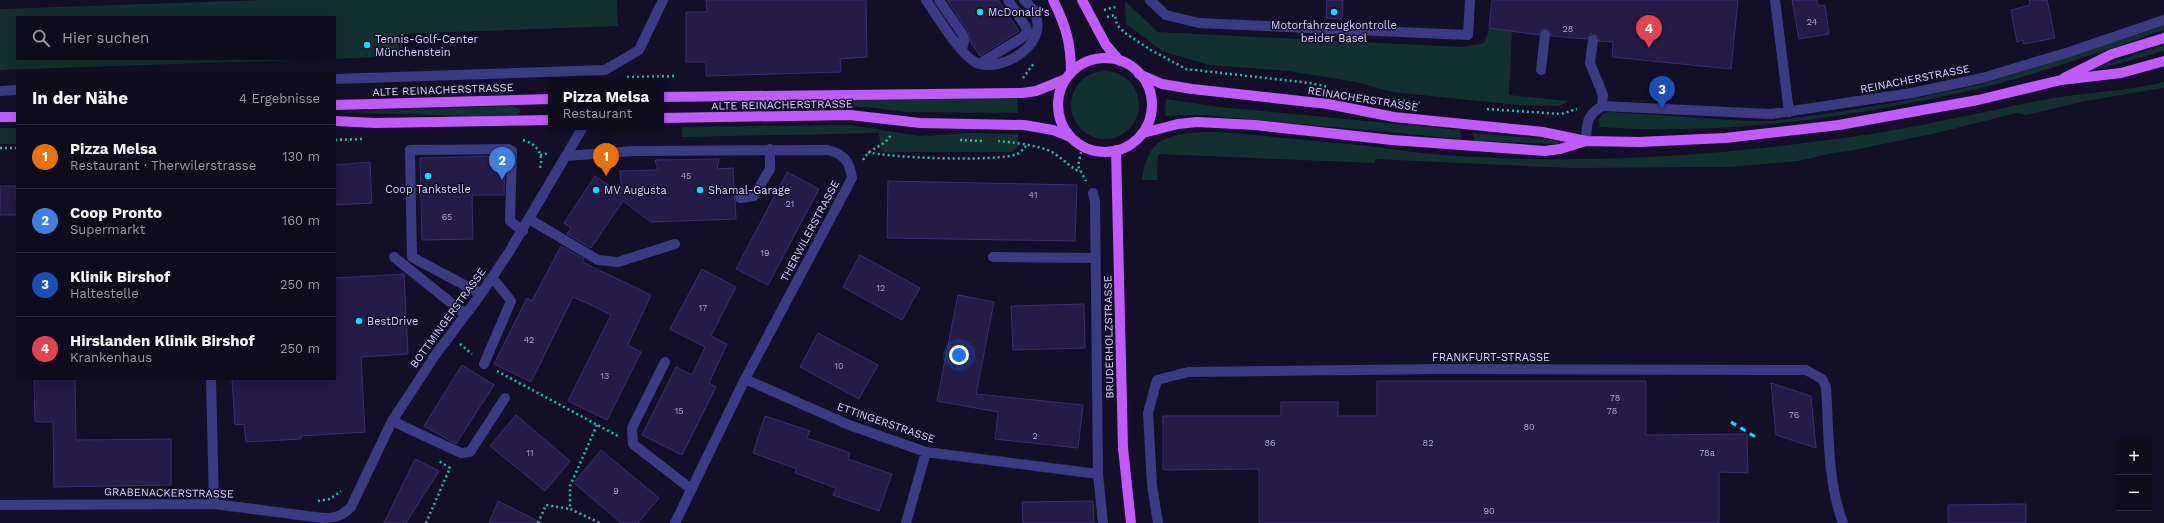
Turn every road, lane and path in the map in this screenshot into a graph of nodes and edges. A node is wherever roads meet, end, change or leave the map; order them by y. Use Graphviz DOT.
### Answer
graph roads {
  1 [pos="663,0"];
  2 [pos="926,0"];
  3 [pos="939,0"];
  4 [pos="1008,0"];
  5 [pos="1024,0"];
  6 [pos="1053,0"];
  7 [pos="1082,0"];
  8 [pos="1150,0"];
  9 [pos="1470,0"];
  10 [pos="1775,0"];
  11 [pos="2164,20"];
  12 [pos="1093,22"];
  13 [pos="1545,35"];
  14 [pos="2164,38"];
  15 [pos="1593,40"];
  16 [pos="962,49"];
  17 [pos="1120,61"];
  18 [pos="2164,61"];
  19 [pos="1035,62"];
  20 [pos="980,64"];
  21 [pos="1541,70"];
  22 [pos="1139,74"];
  23 [pos="676,76"];
  24 [pos="1069,76"];
  25 [pos="627,78"];
  26 [pos="336,80"];
  27 [pos="1016,80"];
  28 [pos="2061,80"];
  29 [pos="1334,88"];
  30 [pos="16,90"];
  31 [pos="0,91"];
  32 [pos="664,97"];
  33 [pos="548,98"];
  34 [pos="1385,98"];
  35 [pos="1426,103"];
  36 [pos="336,105"];
  37 [pos="1602,106"];
  38 [pos="1485,109"];
  39 [pos="1789,112"];
  40 [pos="0,117"];
  41 [pos="16,117"];
  42 [pos="664,118"];
  43 [pos="548,120"];
  44 [pos="336,121"];
  45 [pos="581,130"];
  46 [pos="1143,133"];
  47 [pos="1070,137"];
  48 [pos="367,139"];
  49 [pos="336,140"];
  50 [pos="517,140"];
  51 [pos="1586,141"];
  52 [pos="1082,147"];
  53 [pos="0,148"];
  54 [pos="16,148"];
  55 [pos="770,150"];
  56 [pos="1116,150"];
  57 [pos="868,152"];
  58 [pos="566,156"];
  59 [pos="537,175"];
  60 [pos="1093,193"];
  61 [pos="740,198"];
  62 [pos="529,219"];
  63 [pos="523,231"];
  64 [pos="675,244"];
  65 [pos="394,257"];
  66 [pos="992,257"];
  67 [pos="1096,258"];
  68 [pos="492,277"];
  69 [pos="481,294"];
  70 [pos="465,314"];
  71 [pos="449,335"];
  72 [pos="665,362"];
  73 [pos="484,364"];
  74 [pos="745,379"];
  75 [pos="211,380"];
  76 [pos="504,398"];
  77 [pos="392,421"];
  78 [pos="597,425"];
  79 [pos="632,444"];
  80 [pos="926,452"];
  81 [pos="438,461"];
  82 [pos="1098,474"];
  83 [pos="346,486"];
  84 [pos="691,490"];
  85 [pos="316,500"];
  86 [pos="214,504"];
  87 [pos="0,505"];
  88 [pos="570,509"];
  89 [pos="337,520"];
  90 [pos="426,523"];
  91 [pos="538,523"];
  92 [pos="600,523"];
  93 [pos="675,523"];
  94 [pos="906,523"];
  95 [pos="1103,523"];
  96 [pos="1131,523"];
  97 [pos="1158,523"];
  98 [pos="1843,523"];
  1 -- 26 [label="street"];
  2 -- 16 [label="street"];
  3 -- 16 [label="street"];
  4 -- 20 [label="street"];
  5 -- 20 [label="street"];
  6 -- 24 [label="main road"];
  7 -- 12 [label="main road"];
  8 -- 9 [label="street"];
  10 -- 39 [label="street"];
  11 -- 39 [label="street, REINACHERSTRASSE"];
  12 -- 17 [label="main road"];
  12 -- 29 [label="path"];
  13 -- 21 [label="street"];
  14 -- 28 [label="main road, REINACHERSTRASSE"];
  15 -- 37 [label="street"];
  16 -- 20 [label="street"];
  17 -- 22 [label="main road"];
  17 -- 24 [label="main road"];
  18 -- 28 [label="main road, REINACHERSTRASSE"];
  19 -- 27 [label="path"];
  22 -- 46 [label="main road"];
  22 -- 51 [label="main road, REINACHERSTRASSE"];
  23 -- 25 [label="path"];
  24 -- 32 [label="main road, ALTE REINACHERSTRASSE"];
  24 -- 47 [label="main road"];
  28 -- 51 [label="main road, REINACHERSTRASSE"];
  30 -- 31 [label="street"];
  33 -- 36 [label="main road, ALTE REINACHERSTRASSE"];
  34 -- 35 [label="path"];
  37 -- 38 [label="path"];
  37 -- 39 [label="street, REINACHERSTRASSE"];
  37 -- 51 [label="street"];
  40 -- 41 [label="main road"];
  42 -- 47 [label="main road, ALTE REINACHERSTRASSE"];
  43 -- 44 [label="main road"];
  45 -- 58 [label="street, BOTTMINGERSTRASSE"];
  46 -- 51 [label="main road, REINACHERSTRASSE"];
  46 -- 56 [label="main road"];
  47 -- 52 [label="main road"];
  48 -- 49 [label="path"];
  50 -- 59 [label="path"];
  52 -- 56 [label="main road"];
  52 -- 57 [label="path"];
  53 -- 54 [label="path"];
  55 -- 58 [label="street, THERWILERSTRASSE"];
  55 -- 61 [label="street"];
  55 -- 74 [label="street, THERWILERSTRASSE"];
  56 -- 96 [label="main road, BRUDERHOLZSTRASSE"];
  58 -- 62 [label="street, BOTTMINGERSTRASSE"];
  60 -- 67 [label="street"];
  62 -- 63 [label="street, BOTTMINGERSTRASSE"];
  62 -- 64 [label="street"];
  63 -- 68 [label="street, BOTTMINGERSTRASSE"];
  63 -- 69 [label="street"];
  65 -- 70 [label="street"];
  66 -- 67 [label="street"];
  67 -- 82 [label="street"];
  68 -- 69 [label="street, BOTTMINGERSTRASSE"];
  68 -- 73 [label="street"];
  69 -- 70 [label="street, BOTTMINGERSTRASSE"];
  70 -- 71 [label="street, BOTTMINGERSTRASSE"];
  71 -- 73 [label="path"];
  71 -- 77 [label="street, BOTTMINGERSTRASSE"];
  72 -- 79 [label="street"];
  73 -- 78 [label="path"];
  74 -- 80 [label="street, ETTINGERSTRASSE"];
  74 -- 84 [label="street, THERWILERSTRASSE"];
  75 -- 86 [label="street"];
  76 -- 77 [label="street"];
  77 -- 89 [label="street, BOTTMINGERSTRASSE"];
  78 -- 79 [label="path"];
  78 -- 88 [label="path"];
  79 -- 84 [label="street"];
  80 -- 82 [label="street, ETTINGERSTRASSE"];
  80 -- 94 [label="street"];
  81 -- 90 [label="path"];
  82 -- 95 [label="street"];
  83 -- 85 [label="path"];
  84 -- 93 [label="street, THERWILERSTRASSE"];
  86 -- 87 [label="street, GRABENACKERSTRASSE"];
  86 -- 89 [label="street, GRABENACKERSTRASSE"];
  88 -- 91 [label="path"];
  88 -- 92 [label="path"];
  97 -- 98 [label="street, FRANKFURT-STRASSE"];
}
